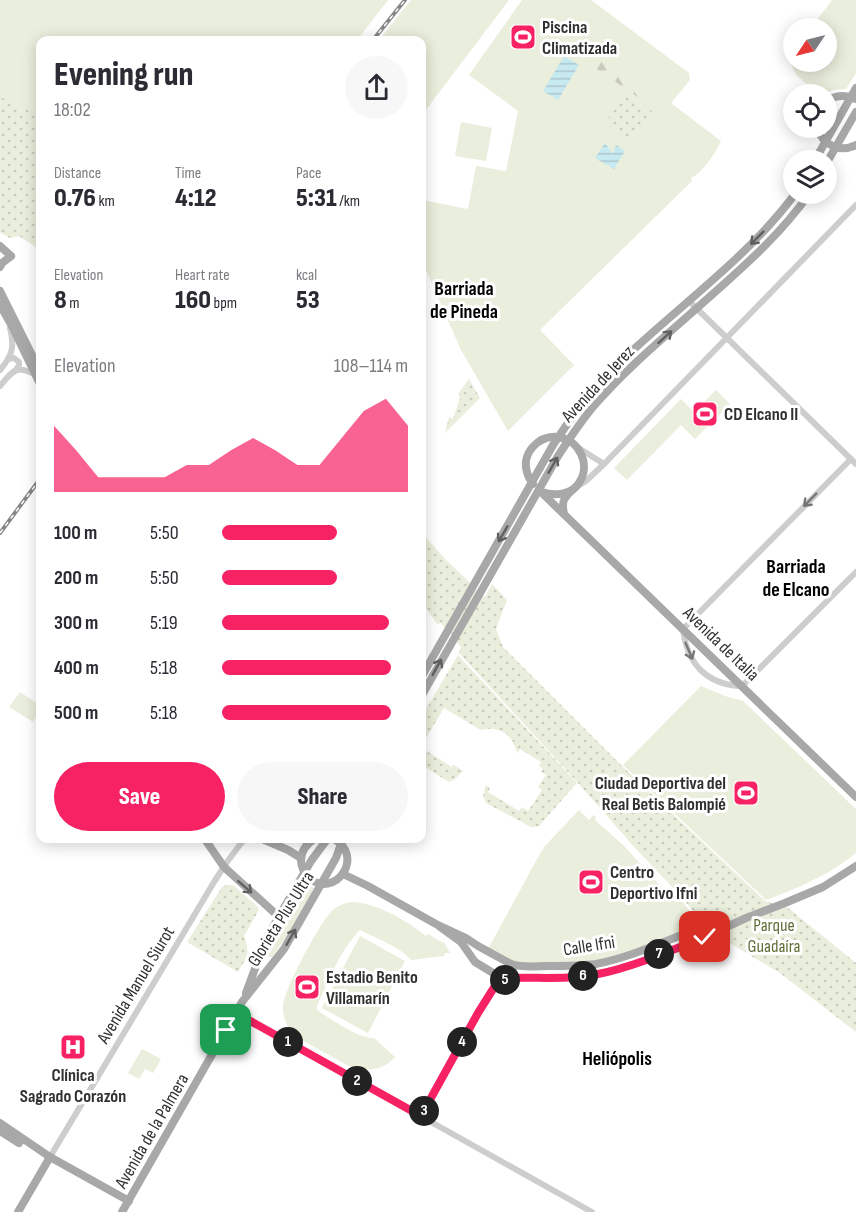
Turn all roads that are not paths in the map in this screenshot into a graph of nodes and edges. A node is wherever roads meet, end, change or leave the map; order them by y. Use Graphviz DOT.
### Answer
graph roads {
  1 [pos="856,88"];
  2 [pos="837,96"];
  3 [pos="854,98"];
  4 [pos="856,112"];
  5 [pos="822,138"];
  6 [pos="826,142"];
  7 [pos="856,146"];
  8 [pos="836,148"];
  9 [pos="821,150"];
  10 [pos="787,204"];
  11 [pos="802,204"];
  12 [pos="856,205"];
  13 [pos="0,246"];
  14 [pos="0,253"];
  15 [pos="11,256"];
  16 [pos="0,267"];
  17 [pos="0,291"];
  18 [pos="688,300"];
  19 [pos="0,305"];
  20 [pos="697,309"];
  21 [pos="6,316"];
  22 [pos="727,339"];
  23 [pos="8,359"];
  24 [pos="36,369"];
  25 [pos="36,369"];
  26 [pos="0,370"];
  27 [pos="16,370"];
  28 [pos="36,372"];
  29 [pos="0,386"];
  30 [pos="558,437"];
  31 [pos="568,440"];
  32 [pos="578,447"];
  33 [pos="853,461"];
  34 [pos="604,464"];
  35 [pos="532,483"];
  36 [pos="574,488"];
  37 [pos="540,491"];
  38 [pos="564,514"];
  39 [pos="856,572"];
  40 [pos="683,629"];
  41 [pos="426,669"];
  42 [pos="742,686"];
  43 [pos="426,688"];
  44 [pos="856,797"];
  45 [pos="207,843"];
  46 [pos="242,843"];
  47 [pos="272,843"];
  48 [pos="310,843"];
  49 [pos="326,843"];
  50 [pos="341,843"];
  51 [pos="343,843"];
  52 [pos="307,845"];
  53 [pos="288,850"];
  54 [pos="301,858"];
  55 [pos="856,866"];
  56 [pos="224,867"];
  57 [pos="305,873"];
  58 [pos="347,873"];
  59 [pos="322,884"];
  60 [pos="278,916"];
  61 [pos="439,926"];
  62 [pos="707,931"];
  63 [pos="509,963"];
  64 [pos="502,977"];
  65 [pos="243,1002"];
  66 [pos="236,1013"];
  67 [pos="421,1116"];
  68 [pos="0,1123"];
  69 [pos="0,1131"];
  70 [pos="50,1157"];
  71 [pos="129,1201"];
  72 [pos="18,1212"];
  73 [pos="122,1212"];
  74 [pos="592,1212"];
  1 -- 3 [label="main road"];
  2 -- 3 [label="main road"];
  3 -- 6 [label="main road"];
  4 -- 8 [label="main road"];
  5 -- 6 [label="main road"];
  6 -- 8 [label="main road"];
  6 -- 9 [label="main road"];
  7 -- 8 [label="main road"];
  10 -- 18 [label="main road, Avenida de Jerez, one-way"];
  11 -- 20 [label="main road, Avenida de Jerez"];
  12 -- 22 [label="street"];
  13 -- 15 [label="main road"];
  14 -- 15 [label="main road"];
  15 -- 16 [label="main road"];
  17 -- 24 [label="main road"];
  18 -- 20 [label="street"];
  18 -- 30 [label="main road, Avenida de Jerez"];
  19 -- 21 [label="main road"];
  20 -- 22 [label="street"];
  31 -- 20 [label="main road, Avenida de Jerez, one-way"];
  21 -- 23 [label="street"];
  21 -- 25 [label="main road"];
  22 -- 33 [label="street"];
  22 -- 34 [label="street"];
  23 -- 26 [label="street"];
  23 -- 27 [label="street"];
  27 -- 28 [label="street"];
  27 -- 29 [label="street"];
  30 -- 31 [label="main road"];
  30 -- 35 [label="main road, Avenida de Jerez"];
  30 -- 35 [label="main road"];
  31 -- 32 [label="main road"];
  37 -- 31 [label="main road, Avenida de Jerez, one-way"];
  32 -- 34 [label="street"];
  32 -- 36 [label="main road"];
  33 -- 40 [label="street, one-way"];
  34 -- 36 [label="street"];
  35 -- 37 [label="main road, Avenida de Italia"];
  35 -- 41 [label="main road, Avenida de Jerez, one-way"];
  36 -- 37 [label="main road"];
  36 -- 38 [label="main road"];
  37 -- 38 [label="main road, Avenida de Italia"];
  43 -- 37 [label="main road, Avenida de Jerez, one-way"];
  38 -- 40 [label="main road, Avenida de Italia"];
  39 -- 42 [label="street"];
  40 -- 42 [label="main road, Avenida de Italia"];
  40 -- 42 [label="street, one-way"];
  42 -- 44 [label="main road, Avenida de Italia"];
  45 -- 56 [label="main road"];
  46 -- 56 [label="street, Avenida Manuel Siurot"];
  47 -- 53 [label="main road"];
  48 -- 52 [label="main road"];
  49 -- 57 [label="main road, Glorieta Plus Ultra"];
  50 -- 59 [label="main road, Glorieta Plus Ultra"];
  51 -- 58 [label="main road"];
  52 -- 53 [label="main road"];
  52 -- 54 [label="main road"];
  53 -- 54 [label="main road"];
  54 -- 57 [label="main road"];
  55 -- 62 [label="main road"];
  56 -- 60 [label="main road, one-way"];
  56 -- 70 [label="street, Avenida Manuel Siurot"];
  57 -- 59 [label="main road"];
  57 -- 60 [label="main road, Glorieta Plus Ultra"];
  58 -- 59 [label="main road"];
  58 -- 61 [label="main road"];
  65 -- 59 [label="main road, Glorieta Plus Ultra, one-way"];
  60 -- 65 [label="main road, Glorieta Plus Ultra"];
  61 -- 63 [label="main road"];
  61 -- 64 [label="main road"];
  62 -- 63 [label="main road, Calle Ifni"];
  62 -- 64 [label="main road, Calle Ifni"];
  63 -- 64 [label="main road"];
  63 -- 64 [label="main road"];
  64 -- 67 [label="street"];
  65 -- 66 [label="main road, Avenida de la Palmera"];
  66 -- 67 [label="street"];
  66 -- 71 [label="main road, Avenida de la Palmera"];
  67 -- 74 [label="street"];
  68 -- 70 [label="main road"];
  69 -- 70 [label="main road"];
  70 -- 71 [label="main road"];
  70 -- 72 [label="main road, Avenida Manuel Siurot"];
  71 -- 73 [label="main road, Avenida de la Palmera"];
}
